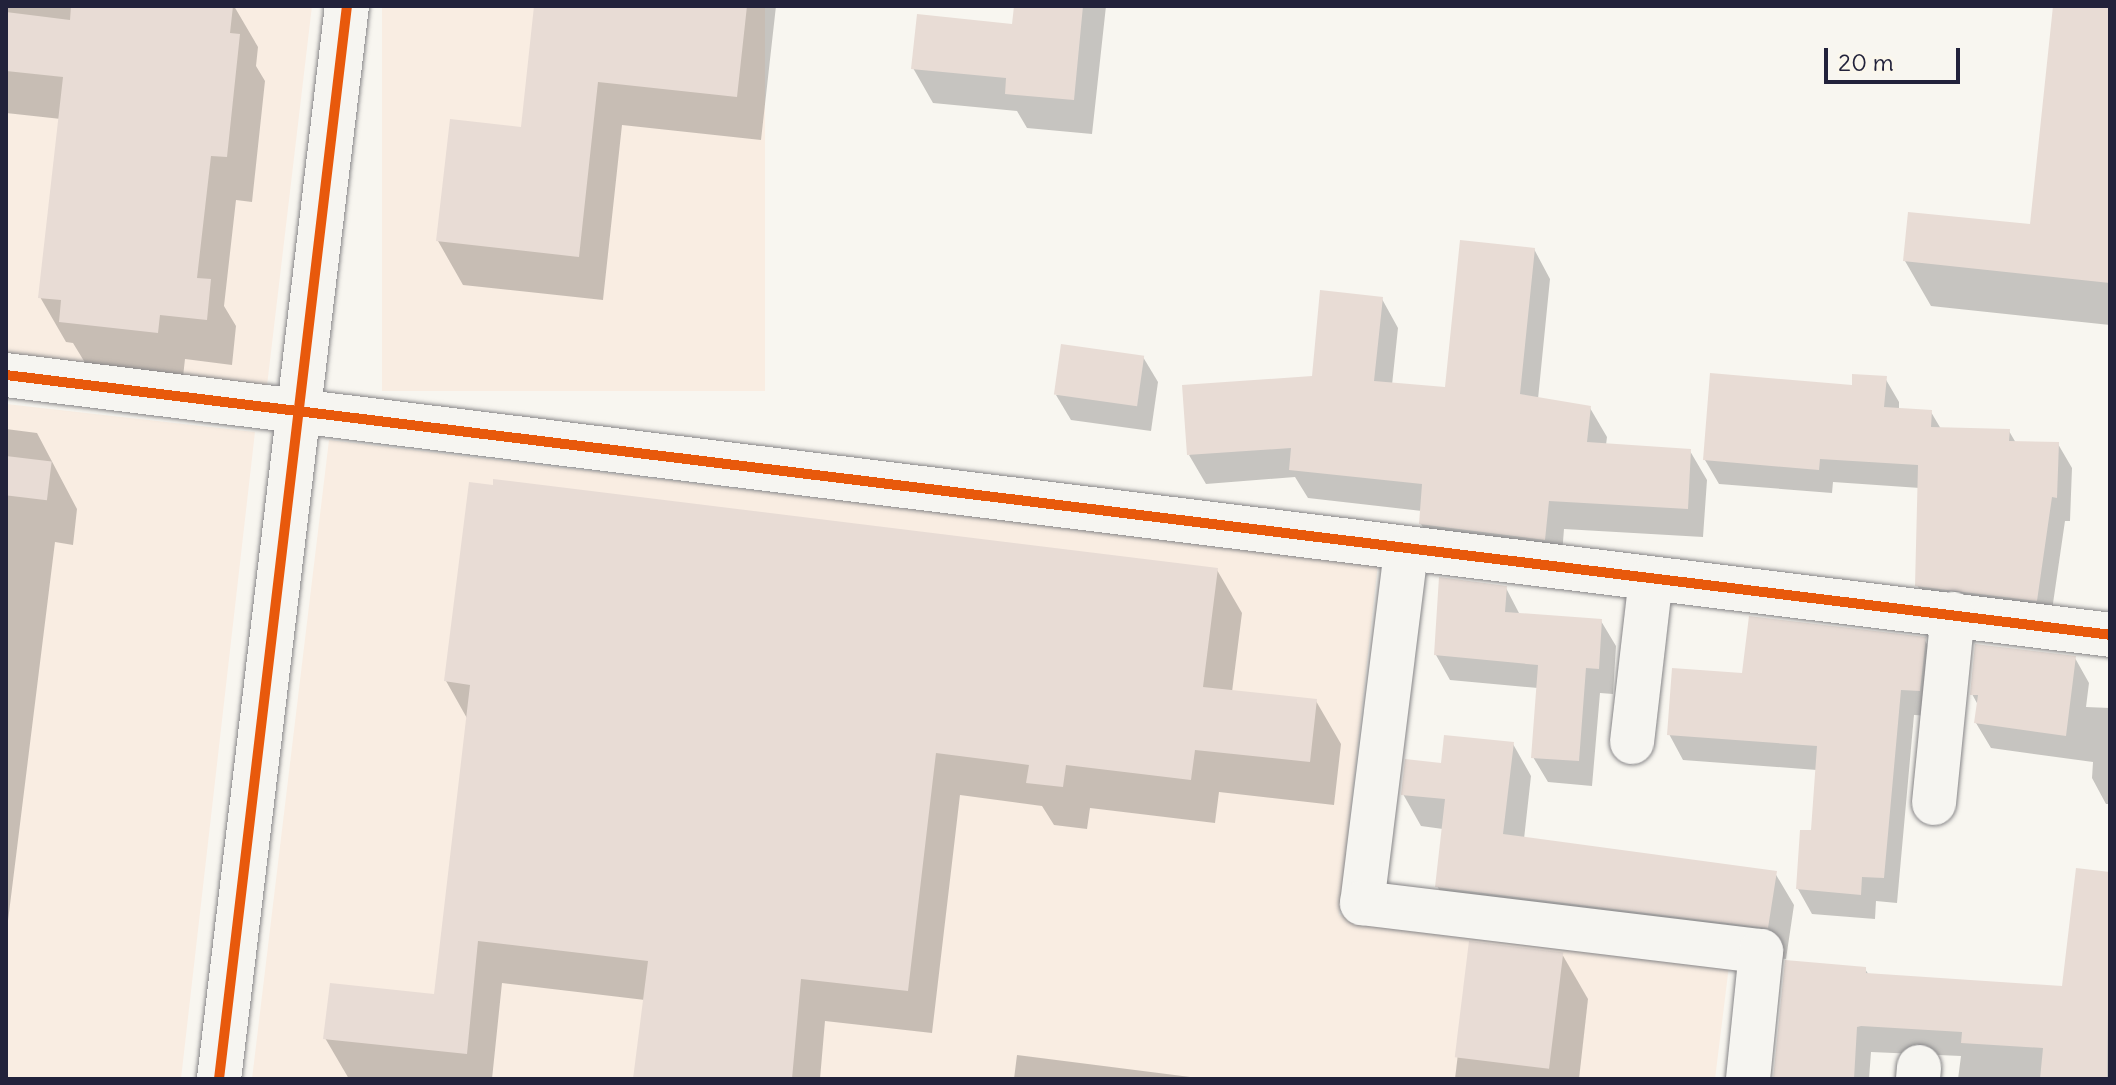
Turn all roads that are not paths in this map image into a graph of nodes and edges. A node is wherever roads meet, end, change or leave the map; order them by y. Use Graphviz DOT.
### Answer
graph roads {
  1 [pos="347,6"];
  2 [pos="6,375"];
  3 [pos="297,410"];
  4 [pos="1406,551"];
  5 [pos="1651,579"];
  6 [pos="1953,614"];
  7 [pos="2110,635"];
  8 [pos="1632,742"];
  9 [pos="1934,803"];
  10 [pos="219,1079"];
  11 [pos="1748,1079"];
  1 -- 3 [label="street"];
  2 -- 3 [label="street"];
  3 -- 4 [label="street"];
  3 -- 10 [label="street"];
  4 -- 5 [label="street"];
  4 -- 11 [label="street"];
  5 -- 6 [label="street"];
  5 -- 8 [label="street"];
  6 -- 7 [label="street"];
  6 -- 9 [label="street"];
}
